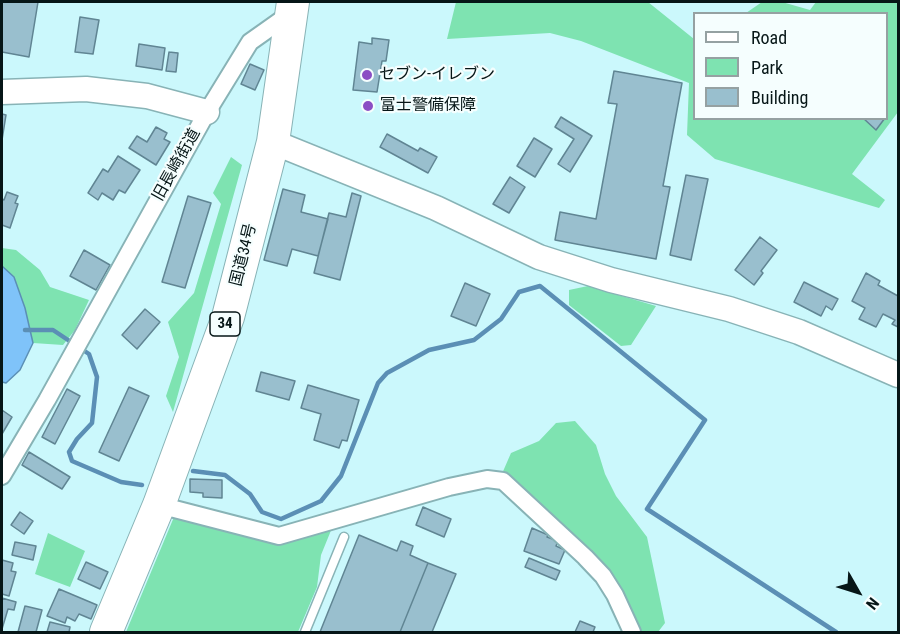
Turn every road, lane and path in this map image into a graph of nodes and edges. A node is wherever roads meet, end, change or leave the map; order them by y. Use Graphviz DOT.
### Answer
graph roads {
  1 [pos="293,7"];
  2 [pos="2,92"];
  3 [pos="207,112"];
  4 [pos="273,142"];
  5 [pos="898,375"];
  6 [pos="2,476"];
  7 [pos="159,505"];
  8 [pos="344,537"];
  9 [pos="106,633"];
  10 [pos="305,633"];
  11 [pos="632,633"];
  1 -- 3 [label="street, 旧長崎街道"];
  1 -- 4 [label="highway, 国道34号 / 34"];
  2 -- 3 [label="street"];
  3 -- 6 [label="street, 旧長崎街道"];
  4 -- 5 [label="street"];
  4 -- 7 [label="highway, 国道34号 / 34"];
  7 -- 9 [label="highway, 国道34号 / 34"];
  7 -- 11 [label="street"];
  8 -- 10 [label="lane"];
}
